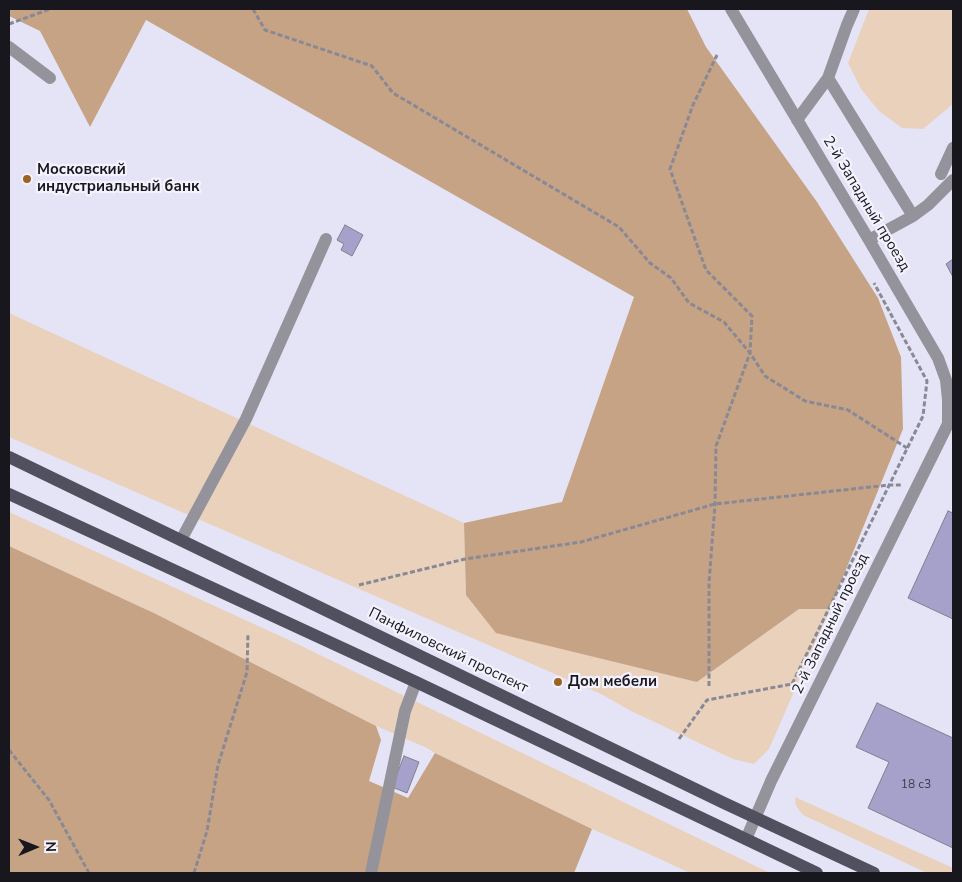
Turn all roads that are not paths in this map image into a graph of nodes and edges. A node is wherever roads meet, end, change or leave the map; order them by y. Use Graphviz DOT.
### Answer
graph roads {
  1 [pos="731,9"];
  2 [pos="854,9"];
  3 [pos="9,47"];
  4 [pos="50,78"];
  5 [pos="828,78"];
  6 [pos="797,120"];
  7 [pos="953,148"];
  8 [pos="941,174"];
  9 [pos="953,180"];
  10 [pos="914,216"];
  11 [pos="326,239"];
  12 [pos="870,240"];
  13 [pos="951,425"];
  14 [pos="9,457"];
  15 [pos="9,494"];
  16 [pos="181,540"];
  17 [pos="416,682"];
  18 [pos="756,817"];
  19 [pos="746,839"];
  20 [pos="371,873"];
  21 [pos="817,873"];
  22 [pos="874,873"];
  1 -- 6 [label="street, 2-й Западный проезд"];
  2 -- 5 [label="street"];
  3 -- 4 [label="street"];
  5 -- 6 [label="street"];
  5 -- 10 [label="street"];
  6 -- 12 [label="street, 2-й Западный проезд"];
  7 -- 8 [label="street"];
  9 -- 10 [label="street"];
  10 -- 12 [label="street"];
  11 -- 16 [label="street"];
  12 -- 13 [label="street, 2-й Западный проезд"];
  13 -- 18 [label="street, 2-й Западный проезд"];
  14 -- 16 [label="main road, Панфиловский проспект"];
  15 -- 17 [label="main road"];
  16 -- 18 [label="main road, Панфиловский проспект"];
  17 -- 19 [label="main road"];
  17 -- 20 [label="street"];
  18 -- 19 [label="street, 2-й Западный проезд"];
  18 -- 22 [label="main road, Панфиловский проспект"];
  19 -- 21 [label="main road"];
}
